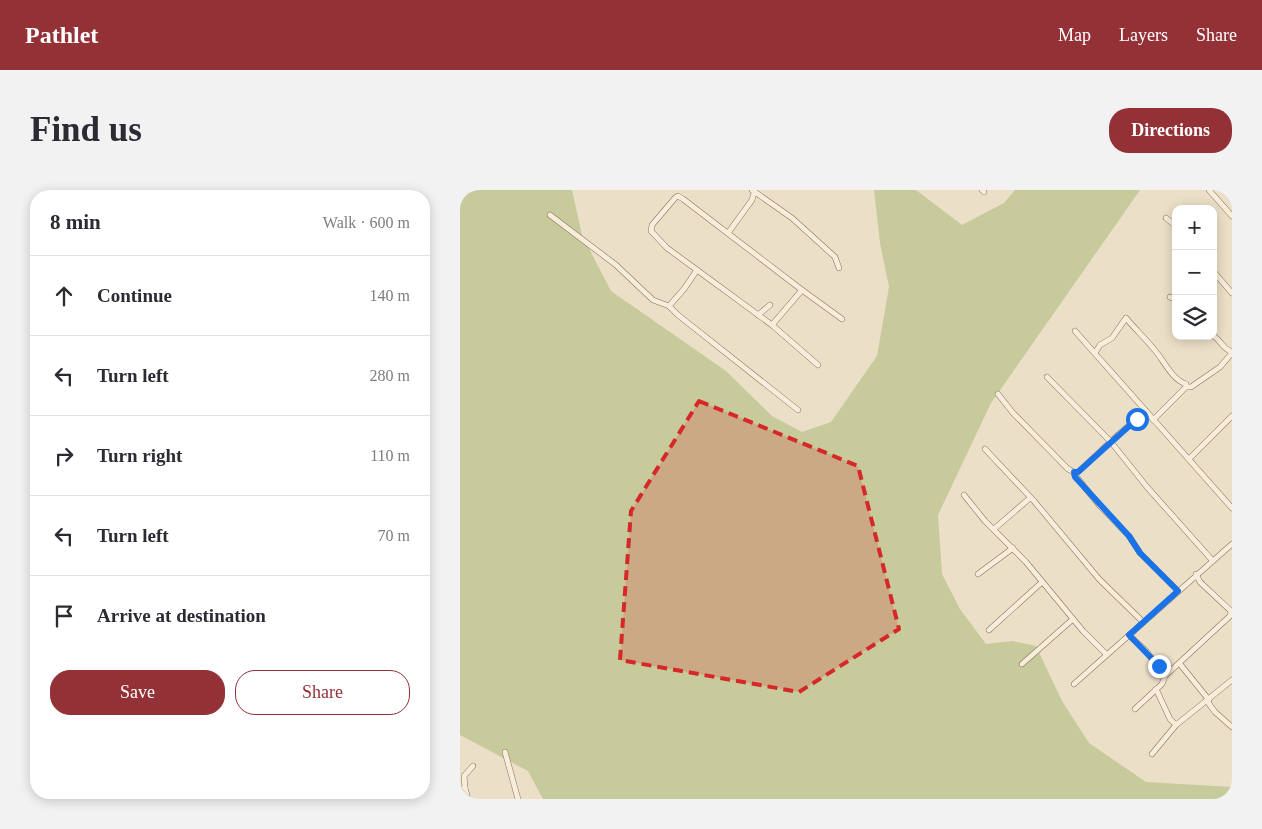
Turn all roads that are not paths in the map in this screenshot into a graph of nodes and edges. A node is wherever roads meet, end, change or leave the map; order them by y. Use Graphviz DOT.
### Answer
graph roads {
  1 [pos="1209,190"];
  2 [pos="753,192"];
  3 [pos="550,215"];
  4 [pos="1232,216"];
  5 [pos="1166,218"];
  6 [pos="1172,223"];
  7 [pos="728,233"];
  8 [pos="839,268"];
  9 [pos="697,270"];
  10 [pos="1217,276"];
  11 [pos="802,290"];
  12 [pos="1232,293"];
  13 [pos="770,305"];
  14 [pos="669,306"];
  15 [pos="758,315"];
  16 [pos="842,319"];
  17 [pos="772,325"];
  18 [pos="1075,331"];
  19 [pos="1217,337"];
  20 [pos="1095,352"];
  21 [pos="1232,352"];
  22 [pos="818,365"];
  23 [pos="1047,376"];
  24 [pos="1186,387"];
  25 [pos="998,394"];
  26 [pos="798,410"];
  27 [pos="1147,414"];
  28 [pos="1230,418"];
  29 [pos="1153,420"];
  30 [pos="1232,426"];
  31 [pos="1111,442"];
  32 [pos="984,449"];
  33 [pos="1189,459"];
  34 [pos="1074,472"];
  35 [pos="964,495"];
  36 [pos="1030,498"];
  37 [pos="1232,508"];
  38 [pos="994,529"];
  39 [pos="1232,544"];
  40 [pos="1013,548"];
  41 [pos="1212,560"];
  42 [pos="978,574"];
  43 [pos="1196,574"];
  44 [pos="1041,583"];
  45 [pos="1178,591"];
  46 [pos="1232,612"];
  47 [pos="1073,619"];
  48 [pos="1143,622"];
  49 [pos="989,630"];
  50 [pos="1129,635"];
  51 [pos="1106,654"];
  52 [pos="1022,664"];
  53 [pos="1180,664"];
  54 [pos="1165,676"];
  55 [pos="1232,680"];
  56 [pos="1074,684"];
  57 [pos="1156,689"];
  58 [pos="1208,700"];
  59 [pos="1136,709"];
  60 [pos="1176,725"];
  61 [pos="1232,727"];
  62 [pos="505,752"];
  63 [pos="1152,754"];
  64 [pos="473,766"];
  65 [pos="462,789"];
  66 [pos="468,799"];
  67 [pos="518,799"];
  1 -- 4 [label="street"];
  2 -- 7 [label="street"];
  2 -- 8 [label="street"];
  3 -- 14 [label="street"];
  5 -- 6 [label="street"];
  7 -- 9 [label="street"];
  7 -- 11 [label="street"];
  9 -- 14 [label="street"];
  9 -- 15 [label="street"];
  10 -- 12 [label="street"];
  11 -- 16 [label="street"];
  11 -- 17 [label="street"];
  13 -- 15 [label="street"];
  14 -- 26 [label="street"];
  15 -- 17 [label="street"];
  17 -- 22 [label="street"];
  18 -- 20 [label="street"];
  19 -- 21 [label="street"];
  20 -- 24 [label="street"];
  20 -- 27 [label="street"];
  21 -- 24 [label="street"];
  23 -- 31 [label="street"];
  24 -- 29 [label="street"];
  25 -- 34 [label="street"];
  27 -- 29 [label="street"];
  27 -- 31 [label="street"];
  28 -- 30 [label="street"];
  28 -- 33 [label="street"];
  29 -- 33 [label="street"];
  31 -- 34 [label="street"];
  31 -- 41 [label="street"];
  32 -- 36 [label="street"];
  33 -- 37 [label="street"];
  34 -- 45 [label="street"];
  35 -- 38 [label="street"];
  36 -- 38 [label="street"];
  36 -- 48 [label="street"];
  38 -- 40 [label="street"];
  39 -- 41 [label="street"];
  40 -- 42 [label="street"];
  40 -- 44 [label="street"];
  41 -- 43 [label="street"];
  43 -- 45 [label="street"];
  43 -- 46 [label="street"];
  44 -- 47 [label="street"];
  44 -- 49 [label="street"];
  45 -- 48 [label="street"];
  46 -- 53 [label="street"];
  47 -- 51 [label="street"];
  47 -- 52 [label="street"];
  48 -- 50 [label="street"];
  50 -- 51 [label="street"];
  50 -- 54 [label="street"];
  51 -- 56 [label="street"];
  53 -- 54 [label="street"];
  53 -- 58 [label="street"];
  54 -- 57 [label="street"];
  55 -- 58 [label="street"];
  57 -- 59 [label="street"];
  57 -- 60 [label="street"];
  58 -- 60 [label="street"];
  58 -- 61 [label="street"];
  60 -- 63 [label="street"];
  62 -- 67 [label="street"];
  64 -- 65 [label="street"];
  65 -- 66 [label="street"];
}
